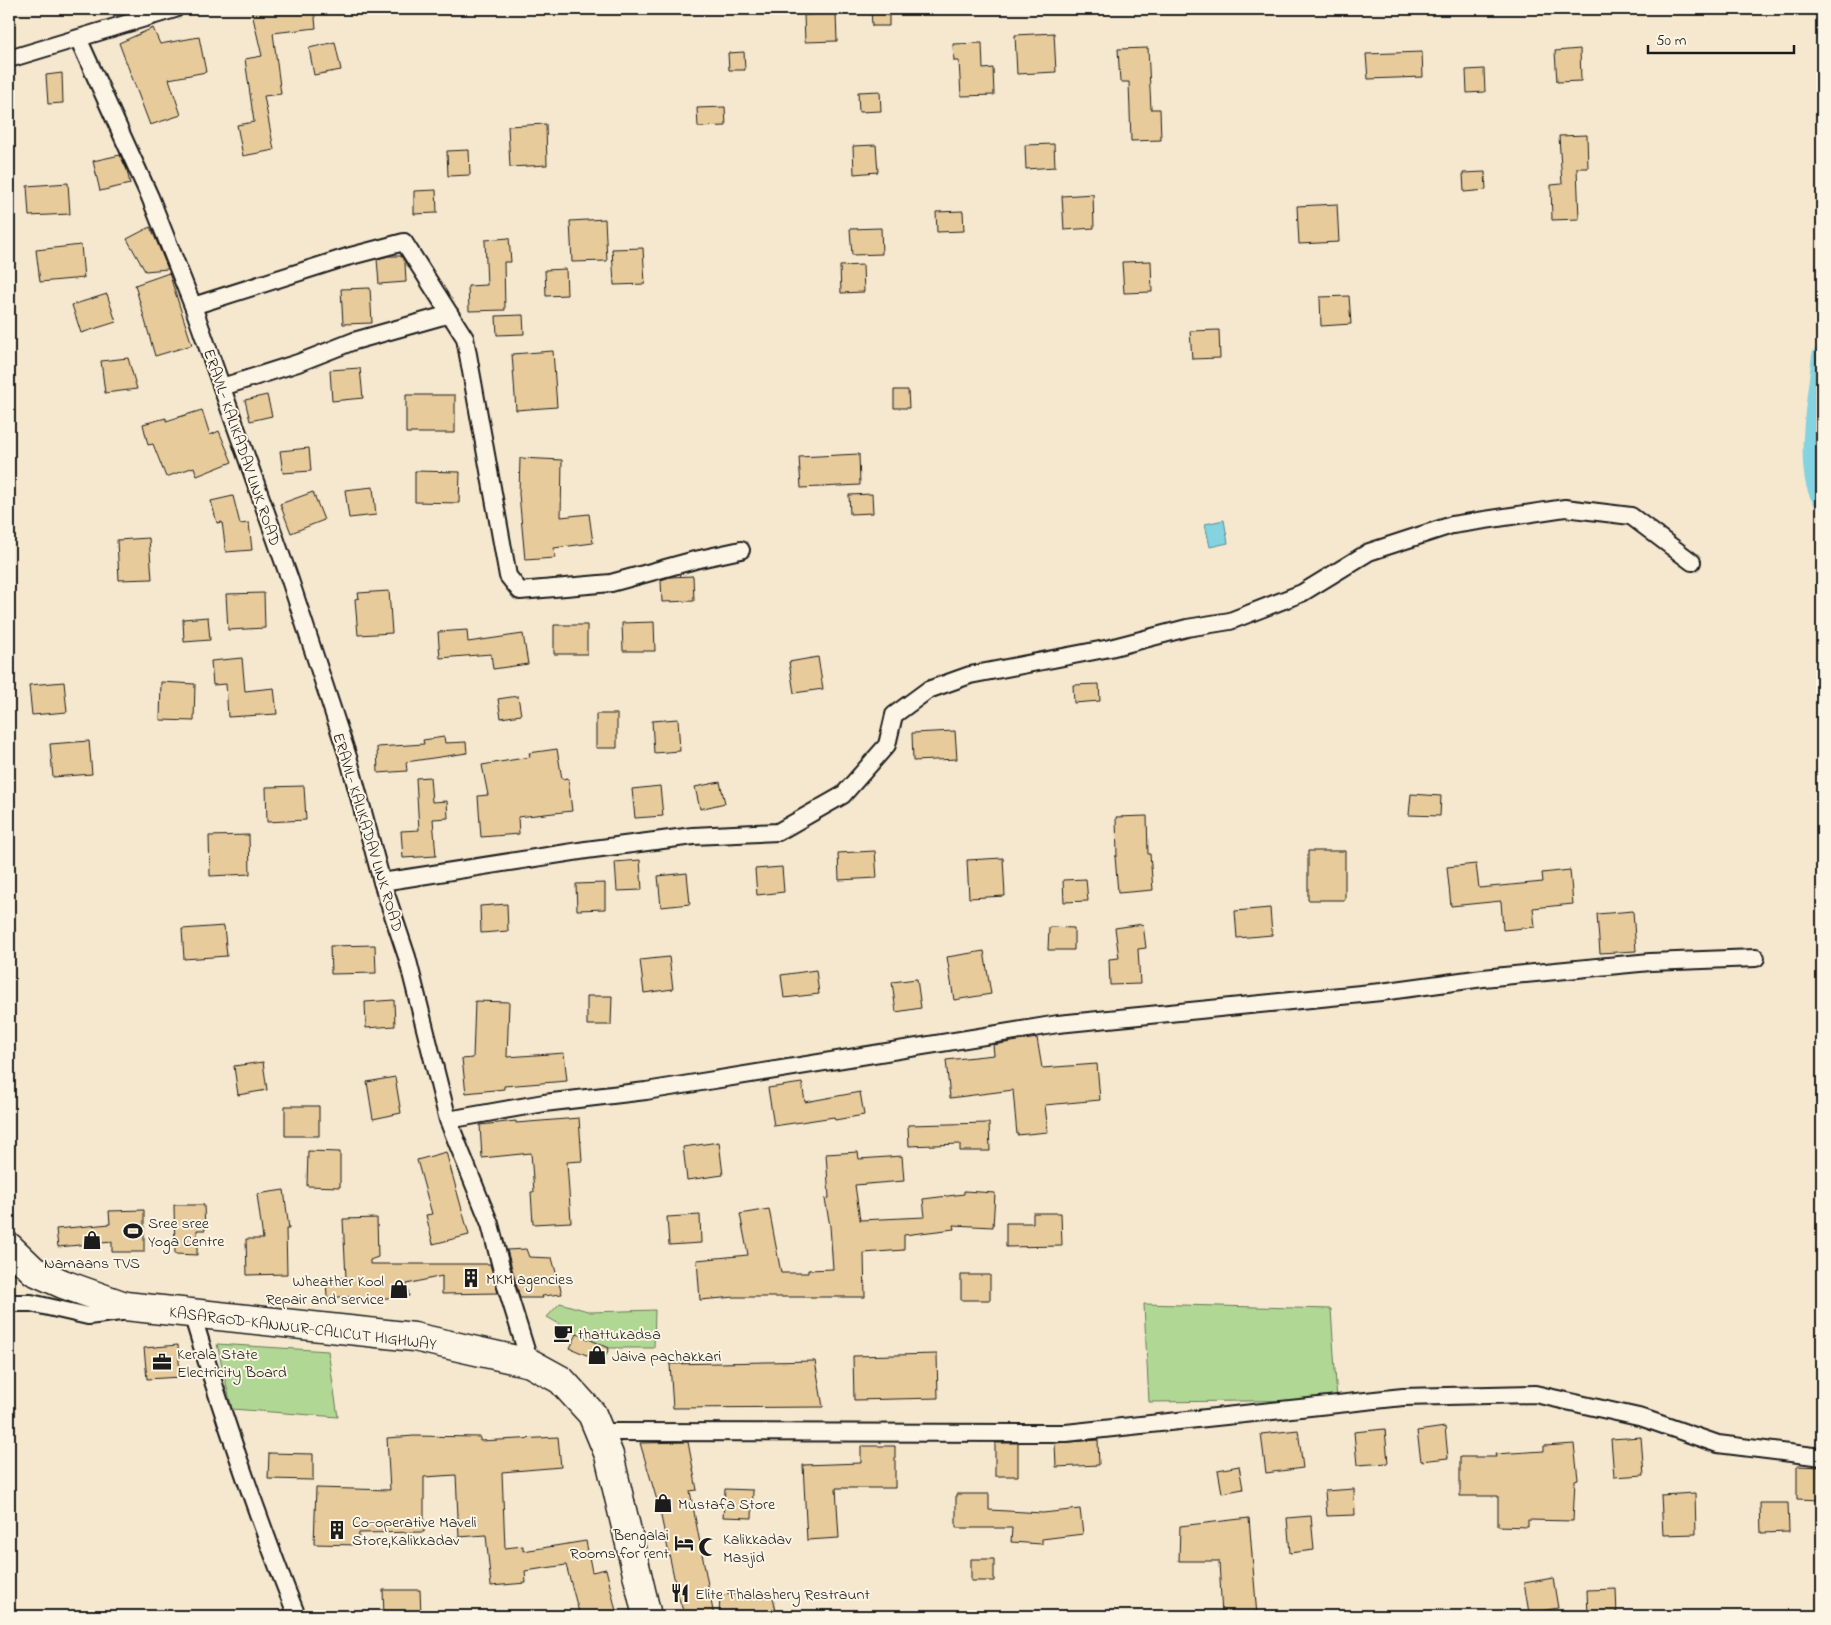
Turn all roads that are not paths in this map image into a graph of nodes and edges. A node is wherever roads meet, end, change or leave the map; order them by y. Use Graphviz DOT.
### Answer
graph roads {
  1 [pos="175,9"];
  2 [pos="78,38"];
  3 [pos="9,59"];
  4 [pos="192,306"];
  5 [pos="450,314"];
  6 [pos="222,387"];
  7 [pos="741,550"];
  8 [pos="1692,562"];
  9 [pos="382,882"];
  10 [pos="1756,958"];
  11 [pos="448,1120"];
  12 [pos="9,1247"];
  13 [pos="9,1303"];
  14 [pos="125,1306"];
  15 [pos="192,1314"];
  16 [pos="530,1363"];
  17 [pos="600,1432"];
  18 [pos="1822,1457"];
  19 [pos="297,1616"];
  20 [pos="647,1616"];
  1 -- 2 [label="street"];
  2 -- 3 [label="street"];
  2 -- 4 [label="street, ERAVIL- KALIKADAV LINK ROAD"];
  4 -- 5 [label="street"];
  4 -- 6 [label="street, ERAVIL- KALIKADAV LINK ROAD"];
  5 -- 6 [label="street"];
  5 -- 7 [label="street"];
  6 -- 9 [label="street, ERAVIL- KALIKADAV LINK ROAD"];
  8 -- 9 [label="street"];
  9 -- 11 [label="street, ERAVIL- KALIKADAV LINK ROAD"];
  10 -- 11 [label="street"];
  11 -- 16 [label="street, ERAVIL- KALIKADAV LINK ROAD"];
  12 -- 14 [label="highway, KASARGOD-KANNUR-CALICUT HIGHWAY"];
  13 -- 14 [label="street"];
  14 -- 15 [label="highway, KASARGOD-KANNUR-CALICUT HIGHWAY"];
  15 -- 16 [label="highway, KASARGOD-KANNUR-CALICUT HIGHWAY"];
  15 -- 19 [label="street"];
  16 -- 17 [label="highway, KASARGOD-KANNUR-CALICUT HIGHWAY"];
  17 -- 18 [label="street"];
  17 -- 20 [label="highway, KASARGOD-KANNUR-CALICUT HIGHWAY"];
}
